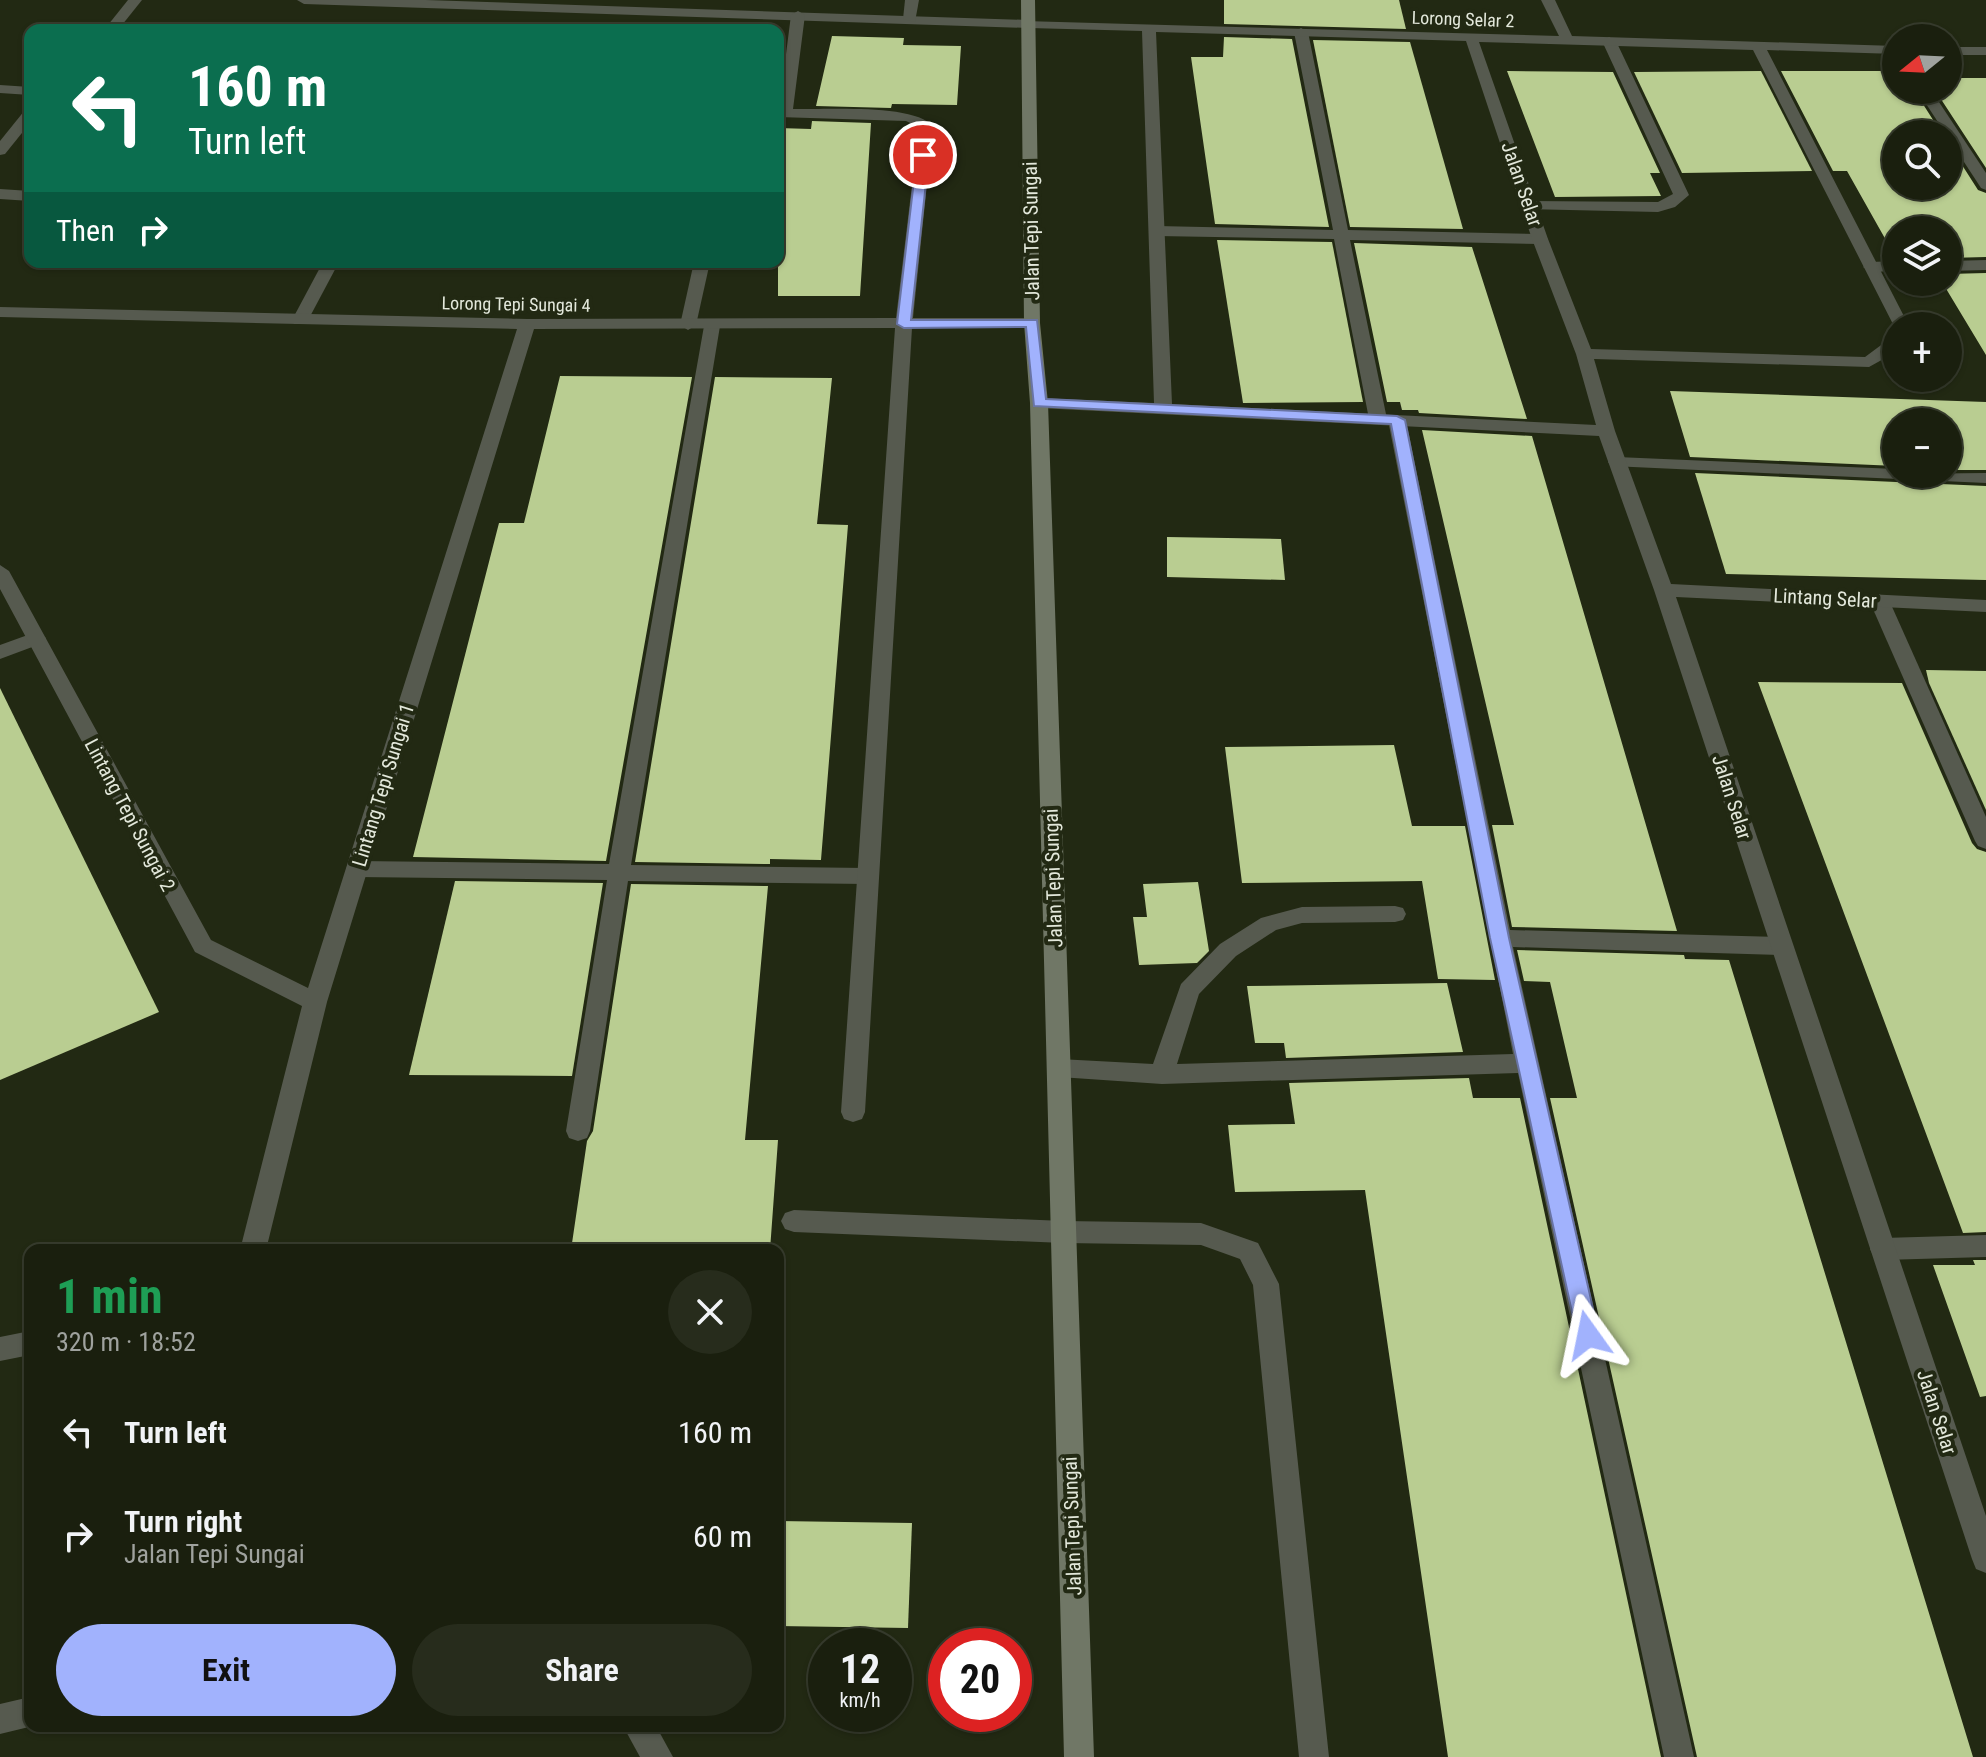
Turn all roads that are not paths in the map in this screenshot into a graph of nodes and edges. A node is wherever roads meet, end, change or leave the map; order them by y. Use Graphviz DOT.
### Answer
graph roads {
  1 [pos="135,0"];
  2 [pos="304,0"];
  3 [pos="912,0"];
  4 [pos="1028,0"];
  5 [pos="1548,0"];
  6 [pos="479,3"];
  7 [pos="798,15"];
  8 [pos="910,19"];
  9 [pos="116,24"];
  10 [pos="1029,24"];
  11 [pos="1149,27"];
  12 [pos="1301,32"];
  13 [pos="1471,37"];
  14 [pos="1567,39"];
  15 [pos="1609,41"];
  16 [pos="1758,46"];
  17 [pos="1882,50"];
  18 [pos="1962,51"];
  19 [pos="1986,51"];
  20 [pos="0,89"];
  21 [pos="24,91"];
  22 [pos="784,102"];
  23 [pos="1933,104"];
  24 [pos="784,114"];
  25 [pos="24,121"];
  26 [pos="0,151"];
  27 [pos="1986,185"];
  28 [pos="0,194"];
  29 [pos="24,196"];
  30 [pos="1529,206"];
  31 [pos="1157,231"];
  32 [pos="1341,235"];
  33 [pos="1540,239"];
  34 [pos="1986,265"];
  35 [pos="1962,266"];
  36 [pos="1871,267"];
  37 [pos="1882,267"];
  38 [pos="328,268"];
  39 [pos="701,268"];
  40 [pos="0,312"];
  41 [pos="1894,312"];
  42 [pos="300,320"];
  43 [pos="1032,323"];
  44 [pos="527,324"];
  45 [pos="904,324"];
  46 [pos="688,325"];
  47 [pos="712,326"];
  48 [pos="1882,353"];
  49 [pos="1584,354"];
  50 [pos="1039,403"];
  51 [pos="1163,409"];
  52 [pos="1388,419"];
  53 [pos="1606,431"];
  54 [pos="1617,462"];
  55 [pos="1986,478"];
  56 [pos="0,571"];
  57 [pos="1664,590"];
  58 [pos="1879,600"];
  59 [pos="1986,606"];
  60 [pos="36,638"];
  61 [pos="0,652"];
  62 [pos="1986,841"];
  63 [pos="357,869"];
  64 [pos="619,871"];
  65 [pos="867,876"];
  66 [pos="1395,914"];
  67 [pos="1500,938"];
  68 [pos="1782,946"];
  69 [pos="315,1002"];
  70 [pos="1529,1063"];
  71 [pos="1059,1068"];
  72 [pos="1162,1074"];
  73 [pos="853,1112"];
  74 [pos="578,1131"];
  75 [pos="794,1221"];
  76 [pos="1064,1232"];
  77 [pos="254,1244"];
  78 [pos="1986,1246"];
  79 [pos="1883,1249"];
  80 [pos="24,1344"];
  81 [pos="0,1349"];
  82 [pos="1986,1559"];
  83 [pos="24,1713"];
  84 [pos="0,1719"];
  85 [pos="642,1732"];
  86 [pos="658,1757"];
  87 [pos="1079,1757"];
  88 [pos="1314,1757"];
  89 [pos="1679,1757"];
  1 -- 9 [label="street"];
  2 -- 6 [label="street, Lorong Selar 2"];
  3 -- 8 [label="street"];
  4 -- 10 [label="main road, Jalan Tepi Sungai"];
  5 -- 14 [label="street"];
  6 -- 7 [label="street, Lorong Selar 2"];
  7 -- 8 [label="street, Lorong Selar 2"];
  7 -- 22 [label="street"];
  8 -- 10 [label="street, Lorong Selar 2"];
  10 -- 11 [label="street, Lorong Selar 2"];
  10 -- 43 [label="main road, Jalan Tepi Sungai"];
  11 -- 12 [label="street, Lorong Selar 2"];
  11 -- 31 [label="street"];
  12 -- 13 [label="street, Lorong Selar 2"];
  12 -- 32 [label="street"];
  13 -- 14 [label="street, Lorong Selar 2"];
  13 -- 30 [label="street, Jalan Selar"];
  14 -- 15 [label="street, Lorong Selar 2"];
  15 -- 16 [label="street, Lorong Selar 2"];
  15 -- 30 [label="street"];
  16 -- 17 [label="street, Lorong Selar 2"];
  16 -- 36 [label="street"];
  18 -- 19 [label="street"];
  20 -- 21 [label="street"];
  23 -- 27 [label="street"];
  24 -- 45 [label="street"];
  25 -- 26 [label="street"];
  28 -- 29 [label="street"];
  30 -- 33 [label="street, Jalan Selar"];
  31 -- 32 [label="street"];
  31 -- 51 [label="street"];
  32 -- 33 [label="street"];
  32 -- 52 [label="street"];
  33 -- 49 [label="street, Jalan Selar"];
  34 -- 35 [label="street"];
  36 -- 37 [label="street"];
  36 -- 41 [label="street"];
  38 -- 42 [label="street"];
  39 -- 46 [label="street"];
  40 -- 42 [label="street, Lorong Tepi Sungai 4"];
  42 -- 44 [label="street, Lorong Tepi Sungai 4"];
  43 -- 45 [label="street, Lorong Tepi Sungai 4"];
  43 -- 50 [label="main road, Jalan Tepi Sungai"];
  44 -- 46 [label="street, Lorong Tepi Sungai 4"];
  44 -- 63 [label="street, Lintang Tepi Sungai 1"];
  45 -- 47 [label="street, Lorong Tepi Sungai 4"];
  45 -- 65 [label="street"];
  46 -- 47 [label="street, Lorong Tepi Sungai 4"];
  47 -- 64 [label="street"];
  48 -- 49 [label="street"];
  49 -- 53 [label="street, Jalan Selar"];
  50 -- 51 [label="street"];
  50 -- 71 [label="main road, Jalan Tepi Sungai"];
  51 -- 52 [label="street"];
  52 -- 53 [label="street"];
  52 -- 67 [label="street"];
  53 -- 54 [label="street, Jalan Selar"];
  54 -- 55 [label="street"];
  54 -- 57 [label="street, Jalan Selar"];
  56 -- 60 [label="street, Lintang Tepi Sungai 2"];
  57 -- 58 [label="street, Lintang Selar"];
  57 -- 68 [label="street, Jalan Selar"];
  58 -- 59 [label="street, Lintang Selar"];
  58 -- 62 [label="street"];
  60 -- 61 [label="street"];
  60 -- 69 [label="street, Lintang Tepi Sungai 2"];
  63 -- 64 [label="street"];
  63 -- 69 [label="street, Lintang Tepi Sungai 1"];
  64 -- 65 [label="street"];
  64 -- 74 [label="street"];
  65 -- 73 [label="street"];
  66 -- 72 [label="street"];
  67 -- 68 [label="street"];
  67 -- 70 [label="street"];
  68 -- 79 [label="street, Jalan Selar"];
  69 -- 77 [label="street, Lintang Tepi Sungai 1"];
  70 -- 72 [label="street"];
  70 -- 89 [label="street"];
  71 -- 72 [label="street"];
  71 -- 76 [label="main road, Jalan Tepi Sungai"];
  75 -- 76 [label="street"];
  76 -- 87 [label="main road, Jalan Tepi Sungai"];
  76 -- 88 [label="street"];
  78 -- 79 [label="street"];
  79 -- 82 [label="street, Jalan Selar"];
  80 -- 81 [label="street"];
  83 -- 84 [label="street"];
  85 -- 86 [label="street"];
}
